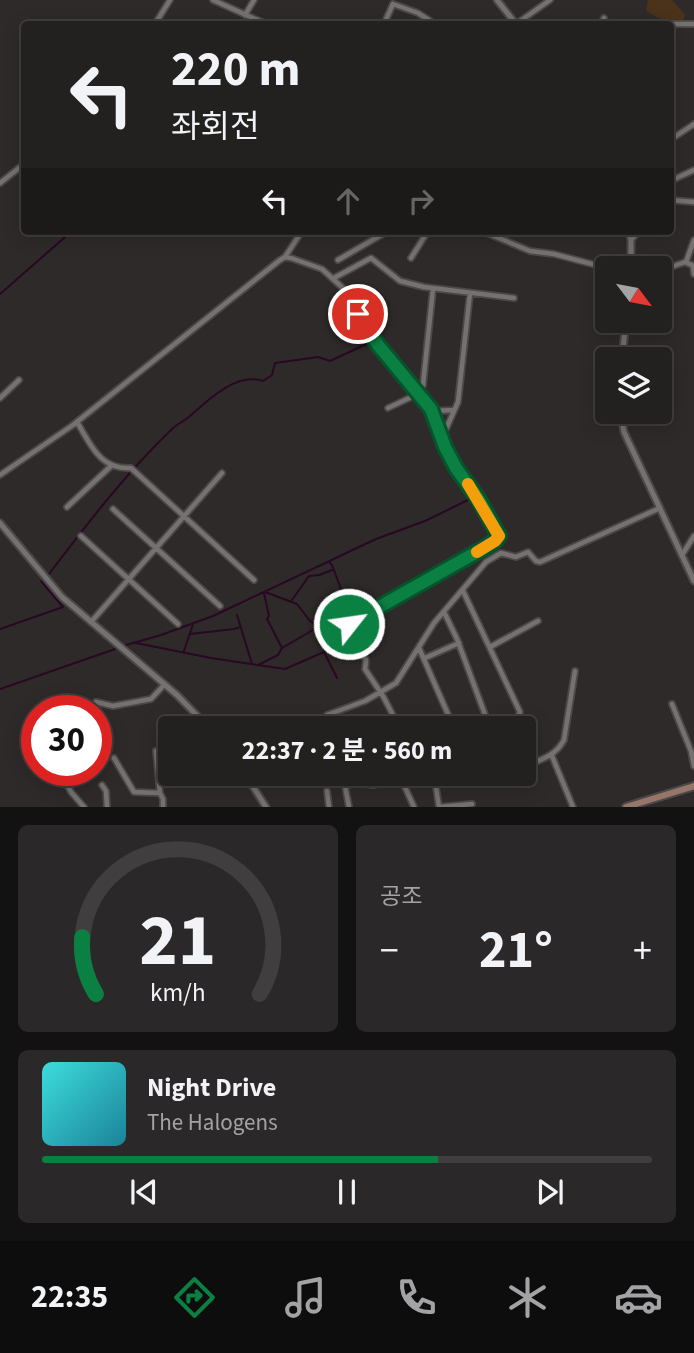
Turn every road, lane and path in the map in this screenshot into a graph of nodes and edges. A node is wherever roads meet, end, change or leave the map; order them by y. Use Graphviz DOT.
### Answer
graph roads {
  1 [pos="170,0"];
  2 [pos="213,0"];
  3 [pos="254,0"];
  4 [pos="497,0"];
  5 [pos="550,0"];
  6 [pos="245,15"];
  7 [pos="604,18"];
  8 [pos="157,21"];
  9 [pos="259,21"];
  10 [pos="385,21"];
  11 [pos="430,21"];
  12 [pos="513,21"];
  13 [pos="518,21"];
  14 [pos="602,21"];
  15 [pos="674,24"];
  16 [pos="694,24"];
  17 [pos="694,124"];
  18 [pos="674,137"];
  19 [pos="21,166"];
  20 [pos="694,170"];
  21 [pos="674,179"];
  22 [pos="0,183"];
  23 [pos="674,200"];
  24 [pos="694,202"];
  25 [pos="299,235"];
  26 [pos="381,235"];
  27 [pos="425,235"];
  28 [pos="492,235"];
  29 [pos="630,235"];
  30 [pos="635,235"];
  31 [pos="631,240"];
  32 [pos="694,240"];
  33 [pos="631,256"];
  34 [pos="285,257"];
  35 [pos="411,258"];
  36 [pos="338,260"];
  37 [pos="686,262"];
  38 [pos="595,265"];
  39 [pos="694,266"];
  40 [pos="672,267"];
  41 [pos="694,274"];
  42 [pos="334,278"];
  43 [pos="433,289"];
  44 [pos="470,293"];
  45 [pos="514,298"];
  46 [pos="19,380"];
  47 [pos="420,393"];
  48 [pos="0,398"];
  49 [pos="388,408"];
  50 [pos="454,410"];
  51 [pos="432,411"];
  52 [pos="77,422"];
  53 [pos="622,424"];
  54 [pos="442,438"];
  55 [pos="110,467"];
  56 [pos="222,473"];
  57 [pos="0,475"];
  58 [pos="67,507"];
  59 [pos="660,508"];
  60 [pos="113,509"];
  61 [pos="184,517"];
  62 [pos="0,523"];
  63 [pos="81,536"];
  64 [pos="694,536"];
  65 [pos="156,548"];
  66 [pos="682,555"];
  67 [pos="128,579"];
  68 [pos="254,580"];
  69 [pos="694,581"];
  70 [pos="463,591"];
  71 [pos="220,606"];
  72 [pos="444,612"];
  73 [pos="538,621"];
  74 [pos="90,623"];
  75 [pos="178,624"];
  76 [pos="458,643"];
  77 [pos="419,647"];
  78 [pos="490,647"];
  79 [pos="425,658"];
  80 [pos="575,671"];
  81 [pos="164,685"];
  82 [pos="381,692"];
  83 [pos="672,704"];
  84 [pos="112,706"];
  85 [pos="198,716"];
  86 [pos="327,716"];
  87 [pos="393,716"];
  88 [pos="449,716"];
  89 [pos="485,716"];
  90 [pos="518,716"];
  91 [pos="156,751"];
  92 [pos="552,755"];
  93 [pos="114,758"];
  94 [pos="536,762"];
  95 [pos="158,764"];
  96 [pos="694,766"];
  97 [pos="68,786"];
  98 [pos="103,786"];
  99 [pos="160,786"];
  100 [pos="253,786"];
  101 [pos="345,786"];
  102 [pos="405,786"];
  103 [pos="436,786"];
  104 [pos="694,786"];
  105 [pos="327,792"];
  106 [pos="160,793"];
  107 [pos="472,804"];
  108 [pos="83,807"];
  109 [pos="107,807"];
  110 [pos="163,807"];
  111 [pos="266,807"];
  112 [pos="329,807"];
  113 [pos="349,807"];
  114 [pos="414,807"];
  115 [pos="439,807"];
  116 [pos="573,807"];
  117 [pos="626,807"];
  1 -- 8 [label="street"];
  2 -- 6 [label="street"];
  3 -- 6 [label="street"];
  4 -- 12 [label="street"];
  5 -- 13 [label="street"];
  6 -- 9 [label="street"];
  7 -- 14 [label="street"];
  10 -- 11 [label="street"];
  15 -- 16 [label="street"];
  17 -- 18 [label="street"];
  19 -- 22 [label="street"];
  20 -- 21 [label="street"];
  23 -- 24 [label="street"];
  25 -- 34 [label="street"];
  26 -- 36 [label="street"];
  27 -- 35 [label="street"];
  28 -- 38 [label="street"];
  29 -- 31 [label="street"];
  30 -- 31 [label="street"];
  31 -- 33 [label="street"];
  32 -- 37 [label="street"];
  34 -- 42 [label="street"];
  34 -- 52 [label="street"];
  37 -- 39 [label="street"];
  37 -- 40 [label="street"];
  39 -- 41 [label="street"];
  42 -- 43 [label="street"];
  42 -- 47 [label="street"];
  43 -- 44 [label="street"];
  43 -- 47 [label="street"];
  44 -- 45 [label="street"];
  44 -- 50 [label="street"];
  46 -- 48 [label="street"];
  47 -- 49 [label="street"];
  47 -- 51 [label="street"];
  50 -- 51 [label="street"];
  50 -- 54 [label="street"];
  51 -- 54 [label="street"];
  52 -- 55 [label="street"];
  52 -- 57 [label="street"];
  53 -- 59 [label="street"];
  54 -- 82 [label="street"];
  55 -- 58 [label="street"];
  55 -- 61 [label="street"];
  56 -- 61 [label="street"];
  59 -- 66 [label="street"];
  59 -- 70 [label="street"];
  60 -- 65 [label="street"];
  61 -- 65 [label="street"];
  61 -- 68 [label="street"];
  62 -- 74 [label="street"];
  63 -- 67 [label="street"];
  64 -- 66 [label="street"];
  65 -- 67 [label="street"];
  65 -- 71 [label="street"];
  66 -- 69 [label="street"];
  67 -- 74 [label="street"];
  67 -- 75 [label="street"];
  70 -- 72 [label="street"];
  70 -- 78 [label="street"];
  72 -- 76 [label="street"];
  72 -- 77 [label="street"];
  73 -- 78 [label="street"];
  74 -- 81 [label="street"];
  76 -- 79 [label="street"];
  76 -- 89 [label="street"];
  77 -- 79 [label="street"];
  77 -- 82 [label="street"];
  78 -- 90 [label="street"];
  79 -- 88 [label="street"];
  80 -- 92 [label="street"];
  81 -- 84 [label="street"];
  81 -- 85 [label="street"];
  82 -- 86 [label="street"];
  82 -- 87 [label="street"];
  83 -- 96 [label="street"];
  91 -- 95 [label="street"];
  92 -- 94 [label="street"];
  92 -- 116 [label="street"];
  93 -- 106 [label="street"];
  97 -- 108 [label="street"];
  98 -- 109 [label="street"];
  99 -- 106 [label="street"];
  100 -- 111 [label="street"];
  101 -- 113 [label="street"];
  102 -- 114 [label="street"];
  103 -- 115 [label="street"];
  104 -- 117 [label="main road"];
  105 -- 112 [label="street"];
  106 -- 110 [label="street"];
  107 -- 115 [label="street"];
}
